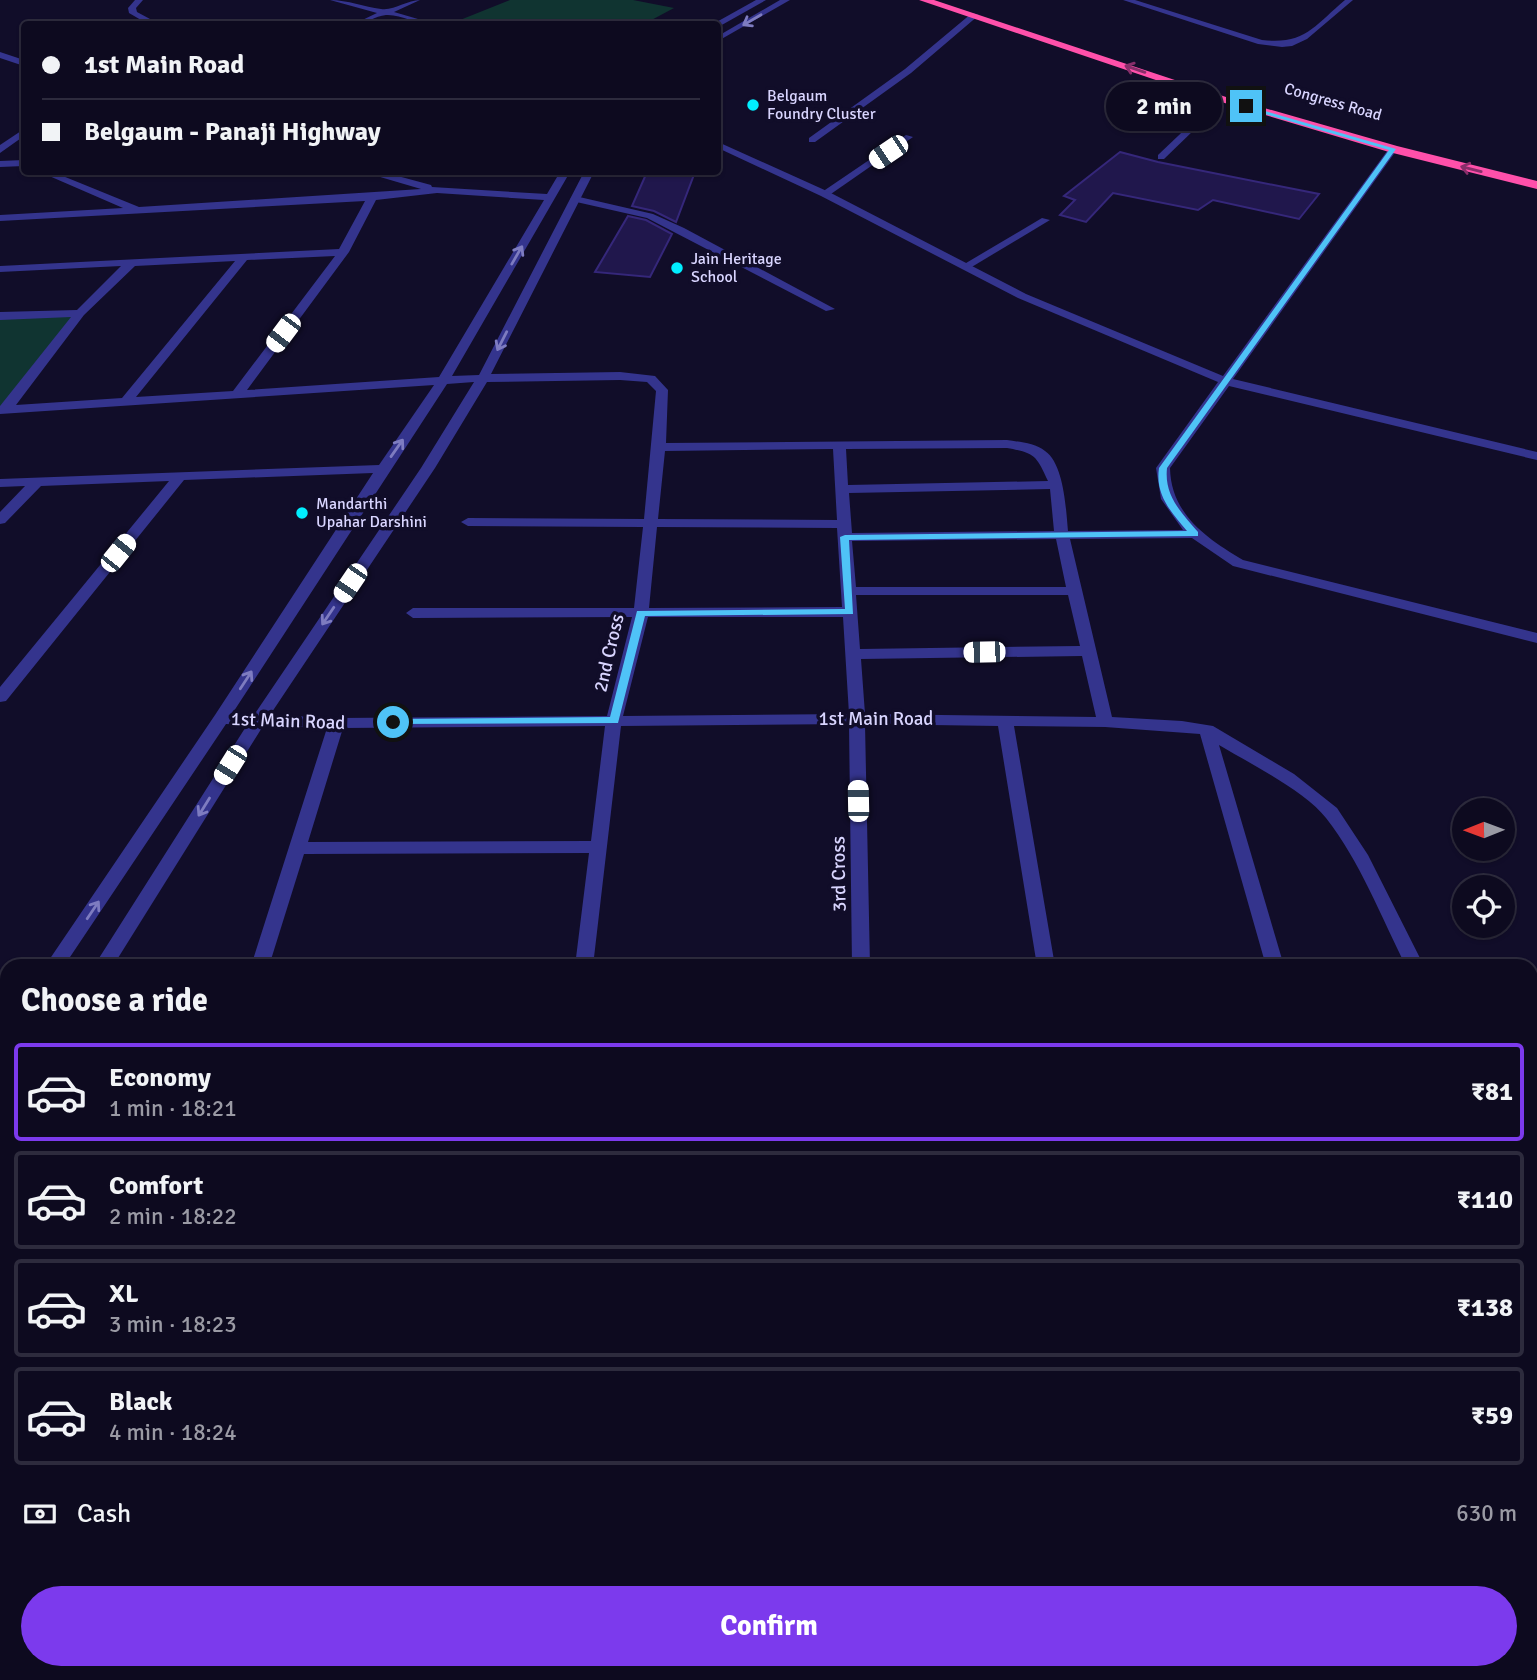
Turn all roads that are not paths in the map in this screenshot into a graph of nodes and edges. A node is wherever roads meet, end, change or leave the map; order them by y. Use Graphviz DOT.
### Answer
graph roads {
  1 [pos="139,0"];
  2 [pos="334,0"];
  3 [pos="416,0"];
  4 [pos="762,0"];
  5 [pos="786,0"];
  6 [pos="924,0"];
  7 [pos="1127,0"];
  8 [pos="1349,0"];
  9 [pos="976,7"];
  10 [pos="387,13"];
  11 [pos="145,21"];
  12 [pos="366,21"];
  13 [pos="419,21"];
  14 [pos="721,22"];
  15 [pos="721,37"];
  16 [pos="0,55"];
  17 [pos="21,62"];
  18 [pos="1254,95"];
  19 [pos="1222,99"];
  20 [pos="1369,129"];
  21 [pos="21,134"];
  22 [pos="909,137"];
  23 [pos="812,140"];
  24 [pos="1421,143"];
  25 [pos="721,146"];
  26 [pos="1393,149"];
  27 [pos="0,150"];
  28 [pos="1161,157"];
  29 [pos="21,163"];
  30 [pos="0,164"];
  31 [pos="1537,172"];
  32 [pos="52,175"];
  33 [pos="384,175"];
  34 [pos="563,175"];
  35 [pos="587,175"];
  36 [pos="1537,185"];
  37 [pos="437,190"];
  38 [pos="825,194"];
  39 [pos="372,197"];
  40 [pos="550,197"];
  41 [pos="575,199"];
  42 [pos="139,211"];
  43 [pos="0,218"];
  44 [pos="1045,220"];
  45 [pos="343,253"];
  46 [pos="243,258"];
  47 [pos="131,263"];
  48 [pos="966,266"];
  49 [pos="0,269"];
  50 [pos="830,309"];
  51 [pos="80,313"];
  52 [pos="0,316"];
  53 [pos="483,378"];
  54 [pos="444,380"];
  55 [pos="1228,382"];
  56 [pos="238,393"];
  57 [pos="126,401"];
  58 [pos="4,409"];
  59 [pos="839,445"];
  60 [pos="659,447"];
  61 [pos="1537,456"];
  62 [pos="383,469"];
  63 [pos="181,475"];
  64 [pos="39,480"];
  65 [pos="0,483"];
  66 [pos="1056,485"];
  67 [pos="841,489"];
  68 [pos="0,520"];
  69 [pos="468,522"];
  70 [pos="650,524"];
  71 [pos="844,531"];
  72 [pos="1195,534"];
  73 [pos="1062,536"];
  74 [pos="848,591"];
  75 [pos="1075,591"];
  76 [pos="850,612"];
  77 [pos="640,613"];
  78 [pos="413,614"];
  79 [pos="1537,638"];
  80 [pos="1088,651"];
  81 [pos="852,653"];
  82 [pos="0,697"];
  83 [pos="221,719"];
  84 [pos="857,719"];
  85 [pos="258,720"];
  86 [pos="614,720"];
  87 [pos="1005,720"];
  88 [pos="1105,722"];
  89 [pos="337,723"];
  90 [pos="1207,730"];
  91 [pos="599,847"];
  92 [pos="297,848"];
  93 [pos="59,959"];
  94 [pos="107,959"];
  95 [pos="262,959"];
  96 [pos="585,959"];
  97 [pos="861,959"];
  98 [pos="1045,959"];
  99 [pos="1273,959"];
  100 [pos="1411,959"];
  1 -- 11 [label="street"];
  2 -- 10 [label="street"];
  3 -- 10 [label="street"];
  4 -- 14 [label="street"];
  5 -- 15 [label="street, one-way"];
  6 -- 9 [label="highway"];
  7 -- 8 [label="lane"];
  19 -- 9 [label="highway, one-way"];
  9 -- 23 [label="lane"];
  10 -- 12 [label="street"];
  10 -- 13 [label="street"];
  16 -- 17 [label="street"];
  18 -- 20 [label="highway, Congress Road"];
  19 -- 26 [label="highway"];
  19 -- 28 [label="lane"];
  21 -- 27 [label="street"];
  22 -- 38 [label="lane"];
  24 -- 31 [label="highway"];
  25 -- 38 [label="street"];
  36 -- 26 [label="highway, one-way"];
  26 -- 55 [label="street"];
  29 -- 30 [label="street"];
  32 -- 42 [label="street"];
  33 -- 37 [label="street"];
  34 -- 40 [label="street"];
  35 -- 41 [label="street"];
  37 -- 39 [label="street"];
  37 -- 40 [label="street"];
  38 -- 48 [label="street"];
  39 -- 42 [label="street"];
  39 -- 45 [label="street"];
  54 -- 40 [label="street, one-way"];
  41 -- 50 [label="lane"];
  41 -- 53 [label="street, one-way"];
  42 -- 43 [label="street"];
  44 -- 48 [label="lane"];
  45 -- 46 [label="street"];
  45 -- 56 [label="street"];
  46 -- 47 [label="street"];
  46 -- 57 [label="street"];
  47 -- 49 [label="street"];
  47 -- 51 [label="street"];
  48 -- 55 [label="street"];
  51 -- 52 [label="street"];
  51 -- 58 [label="street"];
  53 -- 54 [label="street"];
  53 -- 60 [label="street, 2nd Cross"];
  53 -- 85 [label="street, one-way"];
  54 -- 56 [label="street"];
  62 -- 54 [label="street, one-way"];
  55 -- 61 [label="street"];
  55 -- 72 [label="street"];
  56 -- 57 [label="street"];
  57 -- 58 [label="street"];
  59 -- 60 [label="street"];
  59 -- 66 [label="street"];
  59 -- 67 [label="street, 3rd Cross"];
  60 -- 70 [label="street, 2nd Cross"];
  62 -- 63 [label="street"];
  83 -- 62 [label="street, one-way"];
  63 -- 64 [label="street"];
  63 -- 82 [label="street"];
  64 -- 65 [label="street"];
  64 -- 68 [label="street"];
  66 -- 67 [label="street"];
  66 -- 73 [label="street"];
  67 -- 71 [label="street, 3rd Cross"];
  69 -- 70 [label="street"];
  70 -- 71 [label="street"];
  70 -- 77 [label="street, 2nd Cross"];
  71 -- 73 [label="street"];
  71 -- 74 [label="street, 3rd Cross"];
  72 -- 73 [label="street"];
  72 -- 79 [label="street"];
  73 -- 75 [label="street"];
  74 -- 75 [label="street"];
  74 -- 76 [label="street, 3rd Cross"];
  75 -- 80 [label="street"];
  76 -- 77 [label="street"];
  76 -- 81 [label="street, 3rd Cross"];
  77 -- 78 [label="street"];
  77 -- 86 [label="street, 2nd Cross"];
  80 -- 81 [label="street"];
  80 -- 88 [label="street"];
  81 -- 84 [label="street, 3rd Cross"];
  83 -- 85 [label="street, 1st Main Road"];
  93 -- 83 [label="street, one-way"];
  84 -- 86 [label="street, 1st Main Road"];
  84 -- 87 [label="street, 1st Main Road"];
  84 -- 97 [label="street, 3rd Cross"];
  85 -- 89 [label="street, 1st Main Road"];
  85 -- 94 [label="street, one-way"];
  86 -- 89 [label="street, 1st Main Road"];
  86 -- 91 [label="street, 2nd Cross"];
  87 -- 88 [label="street, 1st Main Road"];
  87 -- 98 [label="street"];
  88 -- 90 [label="street, 1st Main Road"];
  89 -- 92 [label="street"];
  90 -- 99 [label="street"];
  90 -- 100 [label="street, 1st Main Road"];
  91 -- 92 [label="street"];
  91 -- 96 [label="street, 2nd Cross"];
  92 -- 95 [label="street"];
}
